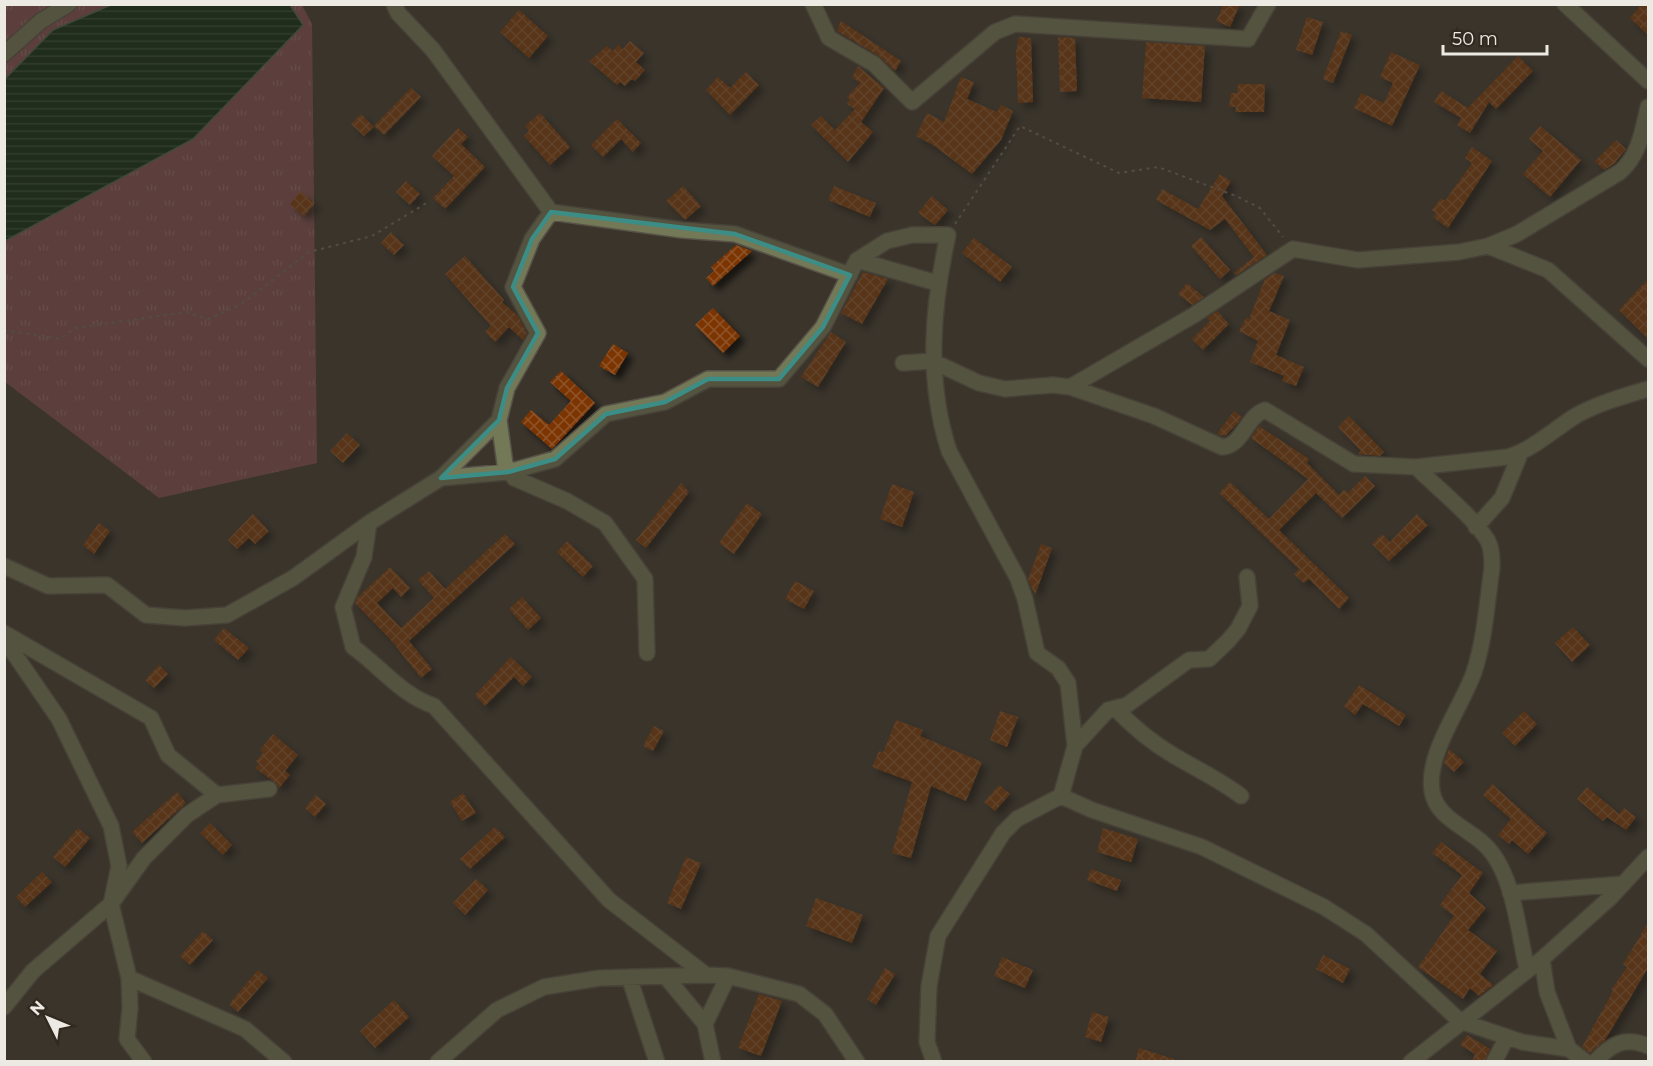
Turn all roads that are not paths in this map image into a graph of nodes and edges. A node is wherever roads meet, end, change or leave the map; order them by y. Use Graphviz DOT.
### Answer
graph roads {
  1 [pos="69,4"];
  2 [pos="394,4"];
  3 [pos="813,4"];
  4 [pos="1268,4"];
  5 [pos="1565,4"];
  6 [pos="4,54"];
  7 [pos="1648,81"];
  8 [pos="1648,107"];
  9 [pos="551,212"];
  10 [pos="1488,246"];
  11 [pos="857,261"];
  12 [pos="850,275"];
  13 [pos="937,283"];
  14 [pos="1648,359"];
  15 [pos="932,361"];
  16 [pos="903,363"];
  17 [pos="1070,387"];
  18 [pos="1648,389"];
  19 [pos="499,420"];
  20 [pos="1521,453"];
  21 [pos="1416,467"];
  22 [pos="508,472"];
  23 [pos="441,478"];
  24 [pos="369,523"];
  25 [pos="1476,527"];
  26 [pos="4,566"];
  27 [pos="1247,577"];
  28 [pos="4,633"];
  29 [pos="4,639"];
  30 [pos="647,654"];
  31 [pos="1115,708"];
  32 [pos="1075,746"];
  33 [pos="269,789"];
  34 [pos="217,795"];
  35 [pos="1061,796"];
  36 [pos="1241,796"];
  37 [pos="1648,857"];
  38 [pos="1623,884"];
  39 [pos="1510,893"];
  40 [pos="111,904"];
  41 [pos="1542,959"];
  42 [pos="1527,969"];
  43 [pos="706,975"];
  44 [pos="728,976"];
  45 [pos="629,977"];
  46 [pos="666,977"];
  47 [pos="129,978"];
  48 [pos="4,1007"];
  49 [pos="1460,1021"];
  50 [pos="705,1024"];
  51 [pos="1508,1037"];
  52 [pos="1648,1046"];
  53 [pos="1569,1049"];
  54 [pos="144,1062"];
  55 [pos="284,1062"];
  56 [pos="438,1062"];
  57 [pos="657,1062"];
  58 [pos="713,1062"];
  59 [pos="857,1062"];
  60 [pos="934,1062"];
  61 [pos="1411,1062"];
  62 [pos="1494,1062"];
  63 [pos="1586,1062"];
  64 [pos="1595,1062"];
  1 -- 6 [label="street"];
  2 -- 9 [label="street"];
  3 -- 4 [label="street"];
  5 -- 7 [label="street"];
  8 -- 10 [label="street"];
  9 -- 12 [label="street"];
  9 -- 19 [label="street"];
  10 -- 14 [label="street"];
  10 -- 17 [label="street"];
  11 -- 12 [label="street"];
  11 -- 13 [label="street"];
  11 -- 13 [label="street"];
  12 -- 22 [label="street"];
  13 -- 15 [label="street"];
  15 -- 16 [label="street"];
  15 -- 17 [label="street"];
  15 -- 32 [label="street"];
  17 -- 21 [label="street"];
  18 -- 20 [label="street"];
  19 -- 22 [label="street"];
  19 -- 23 [label="street"];
  20 -- 21 [label="street"];
  20 -- 25 [label="street"];
  21 -- 25 [label="street"];
  22 -- 23 [label="street"];
  22 -- 30 [label="street"];
  23 -- 24 [label="street"];
  24 -- 26 [label="street"];
  24 -- 43 [label="street"];
  25 -- 39 [label="street"];
  27 -- 31 [label="street"];
  28 -- 34 [label="street"];
  29 -- 40 [label="street"];
  31 -- 32 [label="street"];
  31 -- 36 [label="street"];
  32 -- 35 [label="street"];
  33 -- 34 [label="street"];
  34 -- 40 [label="street"];
  35 -- 49 [label="street"];
  35 -- 60 [label="street"];
  37 -- 38 [label="street"];
  38 -- 39 [label="street"];
  38 -- 41 [label="street"];
  39 -- 42 [label="street"];
  40 -- 47 [label="street"];
  40 -- 48 [label="street"];
  41 -- 42 [label="street"];
  41 -- 53 [label="street"];
  42 -- 49 [label="street"];
  43 -- 44 [label="street"];
  43 -- 46 [label="street"];
  44 -- 50 [label="street"];
  44 -- 59 [label="street"];
  45 -- 46 [label="street"];
  45 -- 56 [label="street"];
  45 -- 57 [label="street"];
  46 -- 50 [label="street"];
  47 -- 54 [label="street"];
  47 -- 55 [label="street"];
  49 -- 51 [label="street"];
  49 -- 61 [label="street"];
  50 -- 58 [label="street"];
  51 -- 53 [label="street"];
  51 -- 62 [label="street"];
  52 -- 64 [label="street"];
  53 -- 63 [label="street"];
}
